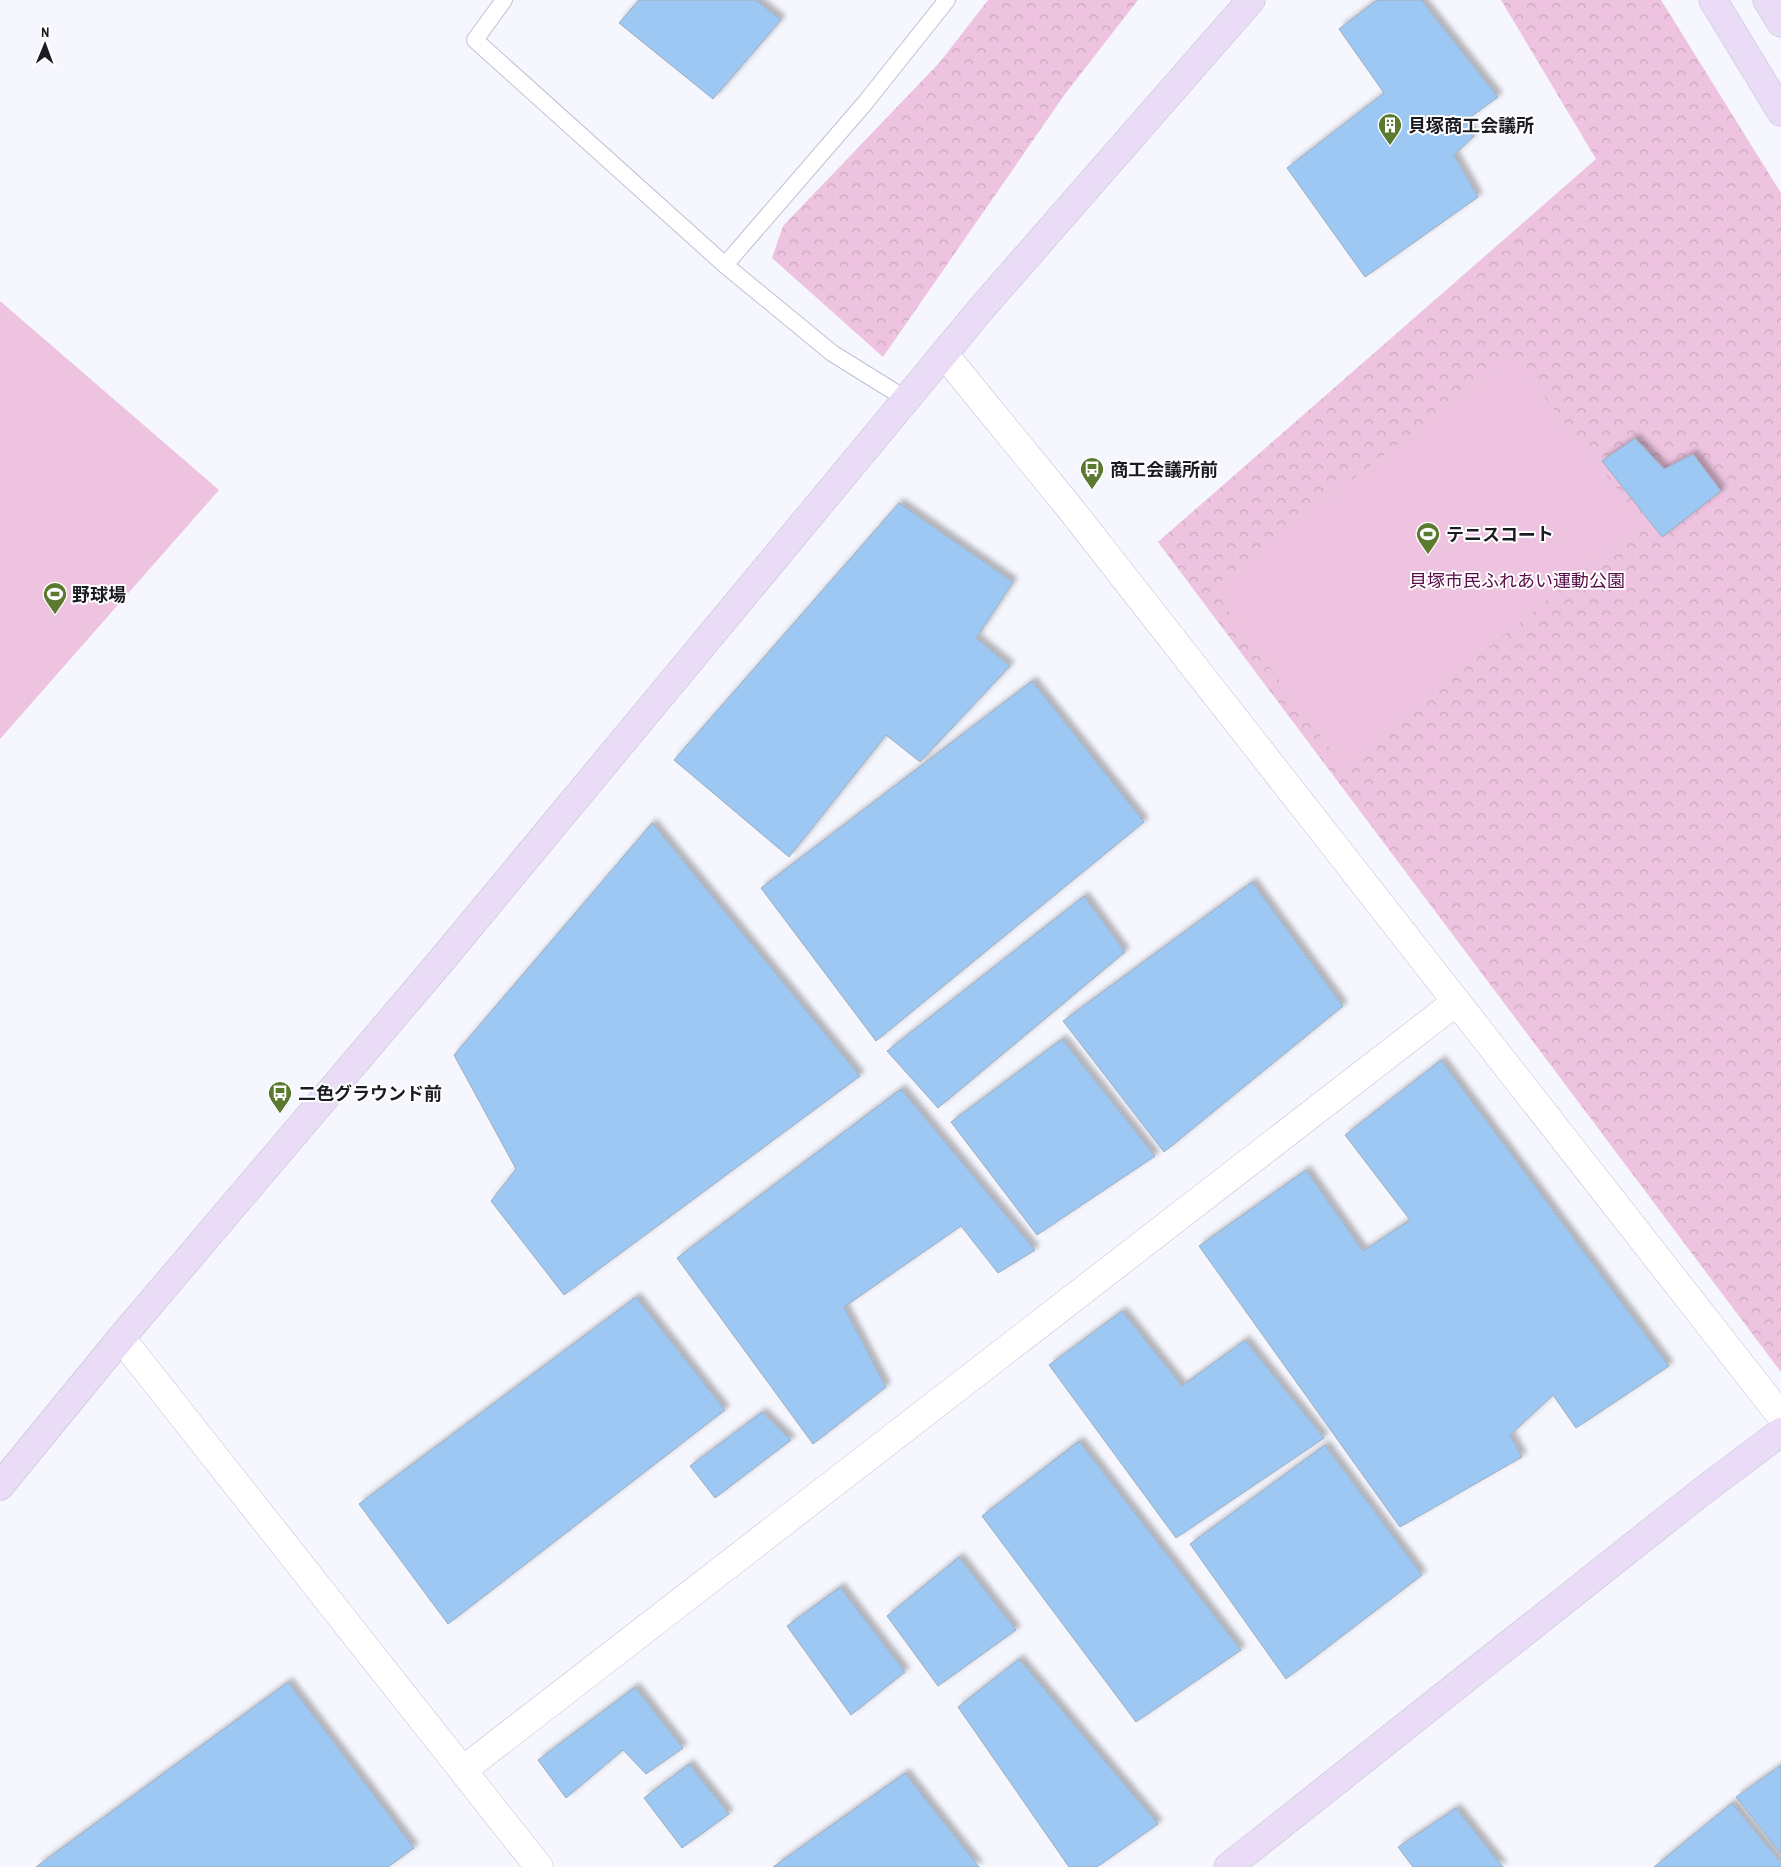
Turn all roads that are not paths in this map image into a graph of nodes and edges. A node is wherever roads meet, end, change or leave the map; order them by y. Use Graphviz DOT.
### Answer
graph roads {
  1 [pos="504,0"];
  2 [pos="947,0"];
  3 [pos="1251,0"];
  4 [pos="1713,0"];
  5 [pos="1767,0"];
  6 [pos="1781,23"];
  7 [pos="1781,112"];
  8 [pos="725,265"];
  9 [pos="944,354"];
  10 [pos="906,399"];
  11 [pos="1456,1002"];
  12 [pos="121,1338"];
  13 [pos="1781,1416"];
  14 [pos="1781,1432"];
  15 [pos="0,1486"];
  16 [pos="463,1770"];
  17 [pos="540,1867"];
  18 [pos="1228,1867"];
  1 -- 8 [label="lane"];
  2 -- 8 [label="lane"];
  3 -- 9 [label="street"];
  4 -- 7 [label="street"];
  5 -- 6 [label="street"];
  8 -- 10 [label="lane"];
  9 -- 10 [label="street"];
  9 -- 11 [label="street"];
  10 -- 12 [label="street"];
  11 -- 13 [label="street"];
  11 -- 16 [label="street"];
  12 -- 15 [label="street"];
  12 -- 16 [label="street"];
  14 -- 18 [label="street"];
  16 -- 17 [label="street"];
}
